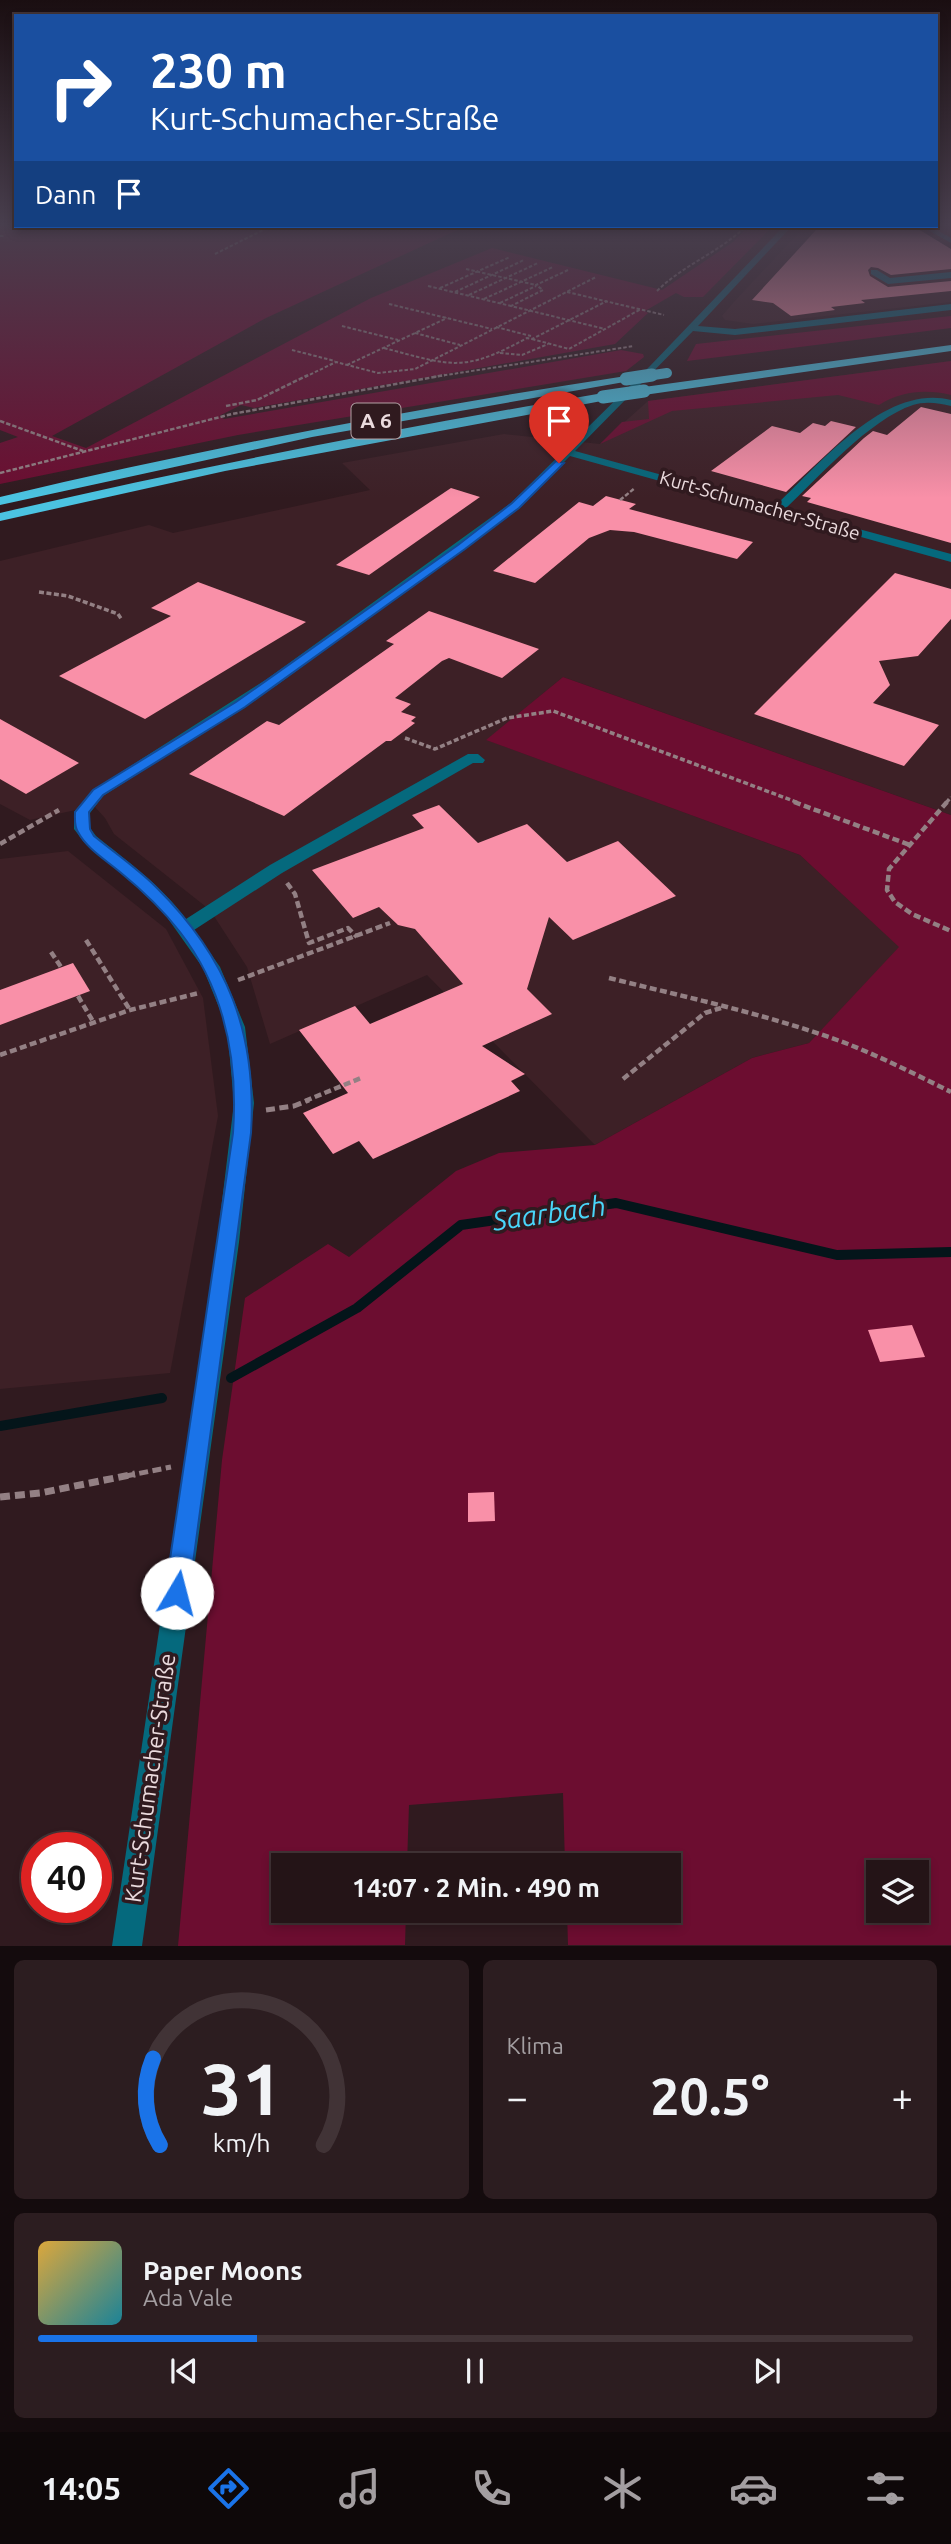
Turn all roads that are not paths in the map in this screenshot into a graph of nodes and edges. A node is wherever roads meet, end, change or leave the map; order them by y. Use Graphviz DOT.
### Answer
graph roads {
  1 [pos="701,317"];
  2 [pos="866,317"];
  3 [pos="686,333"];
  4 [pos="951,348"];
  5 [pos="681,371"];
  6 [pos="951,403"];
  7 [pos="570,453"];
  8 [pos="127,471"];
  9 [pos="0,492"];
  10 [pos="0,501"];
  11 [pos="777,510"];
  12 [pos="0,517"];
  13 [pos="951,558"];
  14 [pos="478,760"];
  15 [pos="186,928"];
  16 [pos="127,1945"];
  1 -- 3 [label="street, Kurt-Schumacher-Straße"];
  2 -- 3 [label="street"];
  3 -- 7 [label="street, Kurt-Schumacher-Straße"];
  4 -- 12 [label="highway, A 6, bridge"];
  5 -- 8 [label="highway, A 6, bridge"];
  6 -- 11 [label="street"];
  7 -- 11 [label="street, Kurt-Schumacher-Straße"];
  7 -- 15 [label="street, Kurt-Schumacher-Straße"];
  8 -- 9 [label="highway"];
  8 -- 10 [label="highway, A 6"];
  11 -- 13 [label="street, Kurt-Schumacher-Straße"];
  14 -- 15 [label="street"];
  15 -- 16 [label="street, Kurt-Schumacher-Straße"];
}
